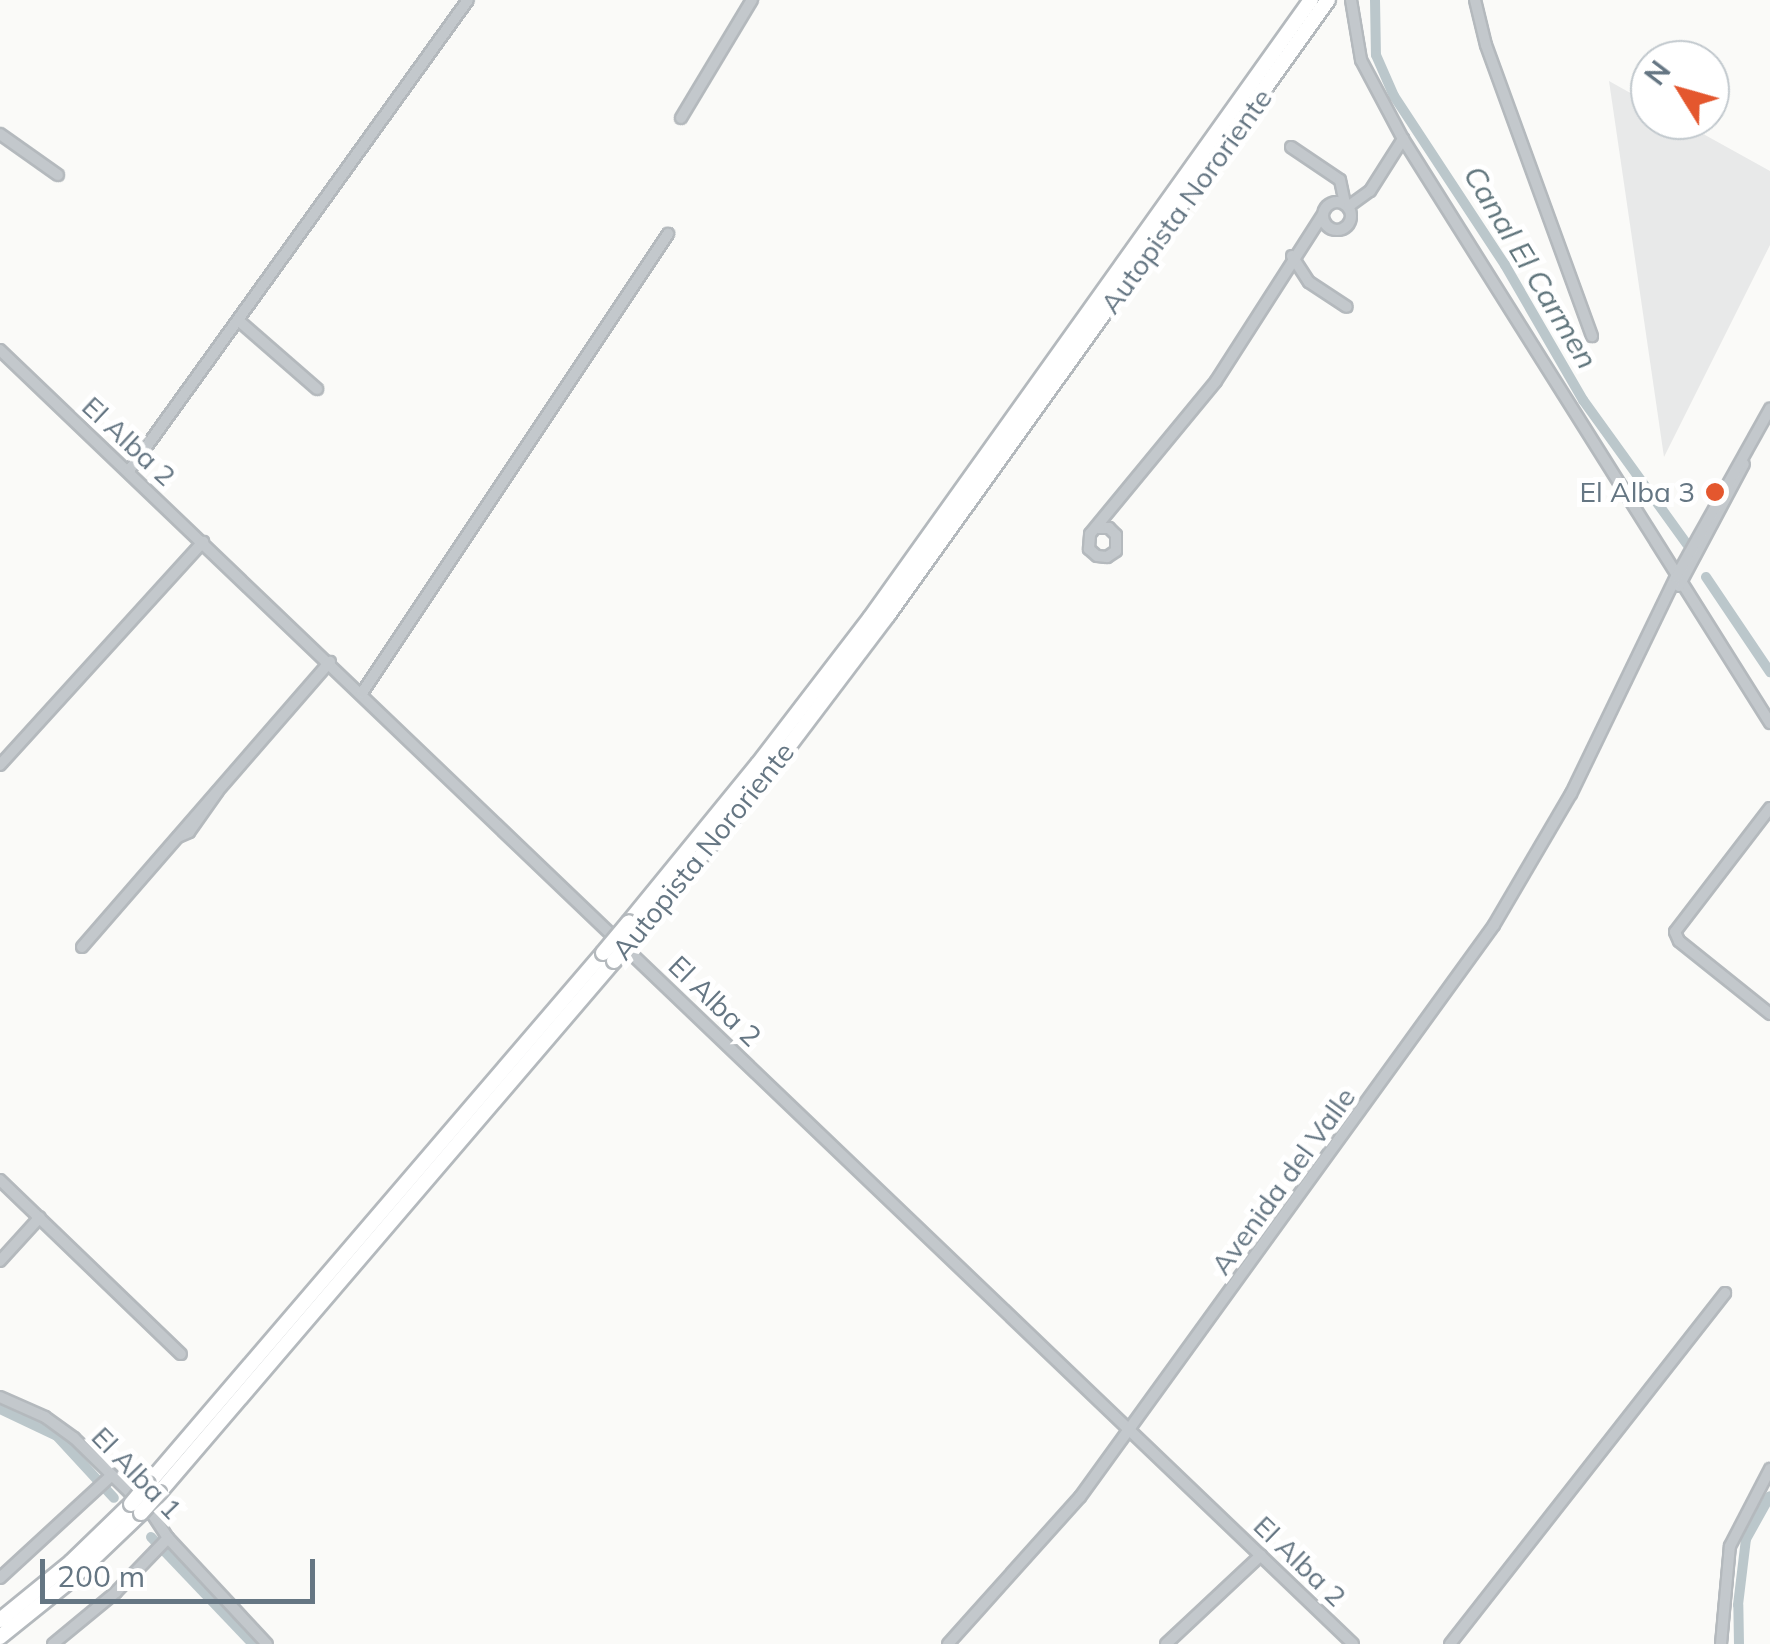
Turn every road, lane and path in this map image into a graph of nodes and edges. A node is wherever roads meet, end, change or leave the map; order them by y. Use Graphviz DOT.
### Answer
graph roads {
  1 [pos="468,0"];
  2 [pos="752,0"];
  3 [pos="1311,0"];
  4 [pos="1328,0"];
  5 [pos="1351,0"];
  6 [pos="1475,0"];
  7 [pos="681,118"];
  8 [pos="0,134"];
  9 [pos="1402,139"];
  10 [pos="1291,147"];
  11 [pos="58,175"];
  12 [pos="1347,205"];
  13 [pos="1322,216"];
  14 [pos="668,234"];
  15 [pos="1292,256"];
  16 [pos="1347,307"];
  17 [pos="238,320"];
  18 [pos="1592,336"];
  19 [pos="0,350"];
  20 [pos="317,389"];
  21 [pos="1770,409"];
  22 [pos="129,472"];
  23 [pos="1098,528"];
  24 [pos="203,542"];
  25 [pos="1678,580"];
  26 [pos="330,662"];
  27 [pos="362,694"];
  28 [pos="1770,723"];
  29 [pos="0,764"];
  30 [pos="1770,808"];
  31 [pos="634,927"];
  32 [pos="82,947"];
  33 [pos="1770,1014"];
  34 [pos="0,1180"];
  35 [pos="40,1217"];
  36 [pos="0,1261"];
  37 [pos="1725,1293"];
  38 [pos="180,1354"];
  39 [pos="0,1397"];
  40 [pos="1131,1429"];
  41 [pos="1770,1469"];
  42 [pos="109,1478"];
  43 [pos="136,1509"];
  44 [pos="164,1542"];
  45 [pos="1260,1554"];
  46 [pos="0,1578"];
  47 [pos="0,1620"];
  48 [pos="0,1636"];
  49 [pos="53,1644"];
  50 [pos="267,1644"];
  51 [pos="948,1644"];
  52 [pos="1166,1644"];
  53 [pos="1353,1644"];
  54 [pos="1450,1644"];
  55 [pos="1721,1644"];
  1 -- 17 [label="street"];
  2 -- 7 [label="street"];
  3 -- 31 [label="highway, Autopista Nororiente"];
  4 -- 31 [label="highway, Autopista Nororiente"];
  5 -- 9 [label="street"];
  6 -- 18 [label="street"];
  8 -- 11 [label="street"];
  9 -- 12 [label="street"];
  9 -- 25 [label="street"];
  10 -- 12 [label="street"];
  12 -- 13 [label="street"];
  12 -- 13 [label="street"];
  13 -- 15 [label="street"];
  14 -- 27 [label="street"];
  15 -- 16 [label="street"];
  15 -- 23 [label="street"];
  17 -- 20 [label="street"];
  17 -- 22 [label="street"];
  19 -- 22 [label="street, El Alba 2"];
  21 -- 25 [label="street, Avenida del Valle"];
  22 -- 24 [label="street, El Alba 2"];
  24 -- 26 [label="street, El Alba 2"];
  24 -- 29 [label="street"];
  25 -- 28 [label="street"];
  25 -- 40 [label="street, Avenida del Valle"];
  26 -- 27 [label="street, El Alba 2"];
  26 -- 32 [label="street"];
  27 -- 40 [label="street, El Alba 2"];
  30 -- 33 [label="street"];
  31 -- 43 [label="highway, Autopista Nororiente, bridge"];
  34 -- 35 [label="street"];
  35 -- 36 [label="street"];
  35 -- 38 [label="street"];
  37 -- 54 [label="street"];
  39 -- 42 [label="street, El Alba 1"];
  40 -- 45 [label="street, El Alba 2"];
  40 -- 51 [label="street, Avenida del Valle"];
  41 -- 55 [label="street"];
  42 -- 44 [label="street, El Alba 1"];
  42 -- 46 [label="street"];
  43 -- 47 [label="highway, Autopista Nororiente"];
  43 -- 48 [label="highway, Autopista Nororiente"];
  44 -- 49 [label="street"];
  44 -- 50 [label="street, El Alba 1"];
  45 -- 52 [label="street"];
  45 -- 53 [label="street, El Alba 2"];
}
